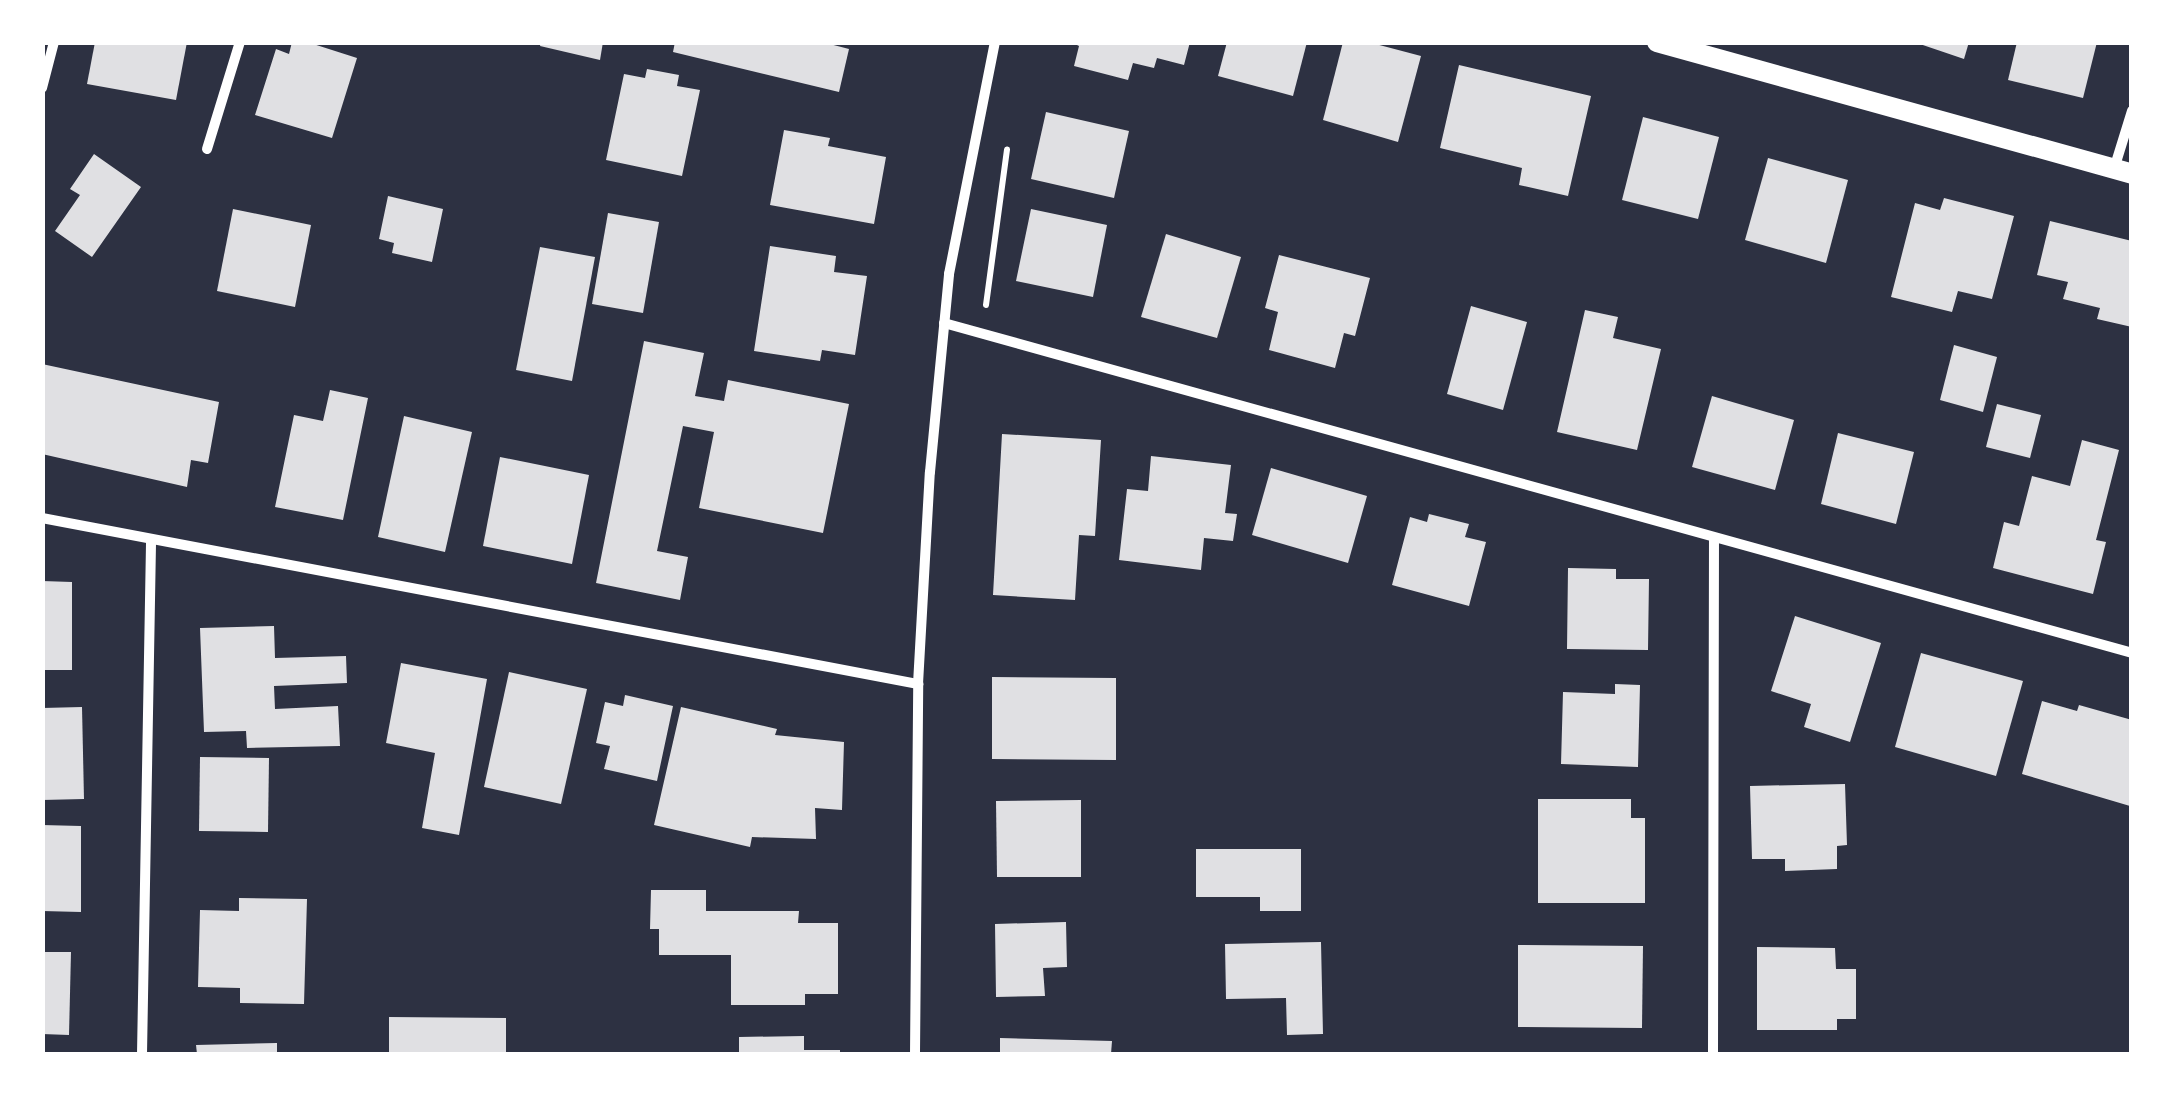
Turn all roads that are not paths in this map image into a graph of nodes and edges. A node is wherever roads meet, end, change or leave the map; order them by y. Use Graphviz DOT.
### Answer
graph roads {
  1 [pos="54,42"];
  2 [pos="240,42"];
  3 [pos="995,42"];
  4 [pos="1657,42"];
  5 [pos="42,88"];
  6 [pos="2132,111"];
  7 [pos="208,149"];
  8 [pos="2122,172"];
  9 [pos="944,323"];
  10 [pos="42,518"];
  11 [pos="1714,538"];
  12 [pos="151,541"];
  13 [pos="2132,653"];
  14 [pos="918,684"];
  15 [pos="142,1054"];
  16 [pos="915,1054"];
  17 [pos="1713,1054"];
  1 -- 5 [label="street"];
  2 -- 7 [label="street"];
  3 -- 9 [label="street"];
  4 -- 8 [label="main road"];
  6 -- 8 [label="street"];
  9 -- 11 [label="street"];
  9 -- 14 [label="street"];
  10 -- 12 [label="street"];
  11 -- 13 [label="street"];
  11 -- 17 [label="street"];
  12 -- 14 [label="street"];
  12 -- 15 [label="street"];
  14 -- 16 [label="street"];
}
